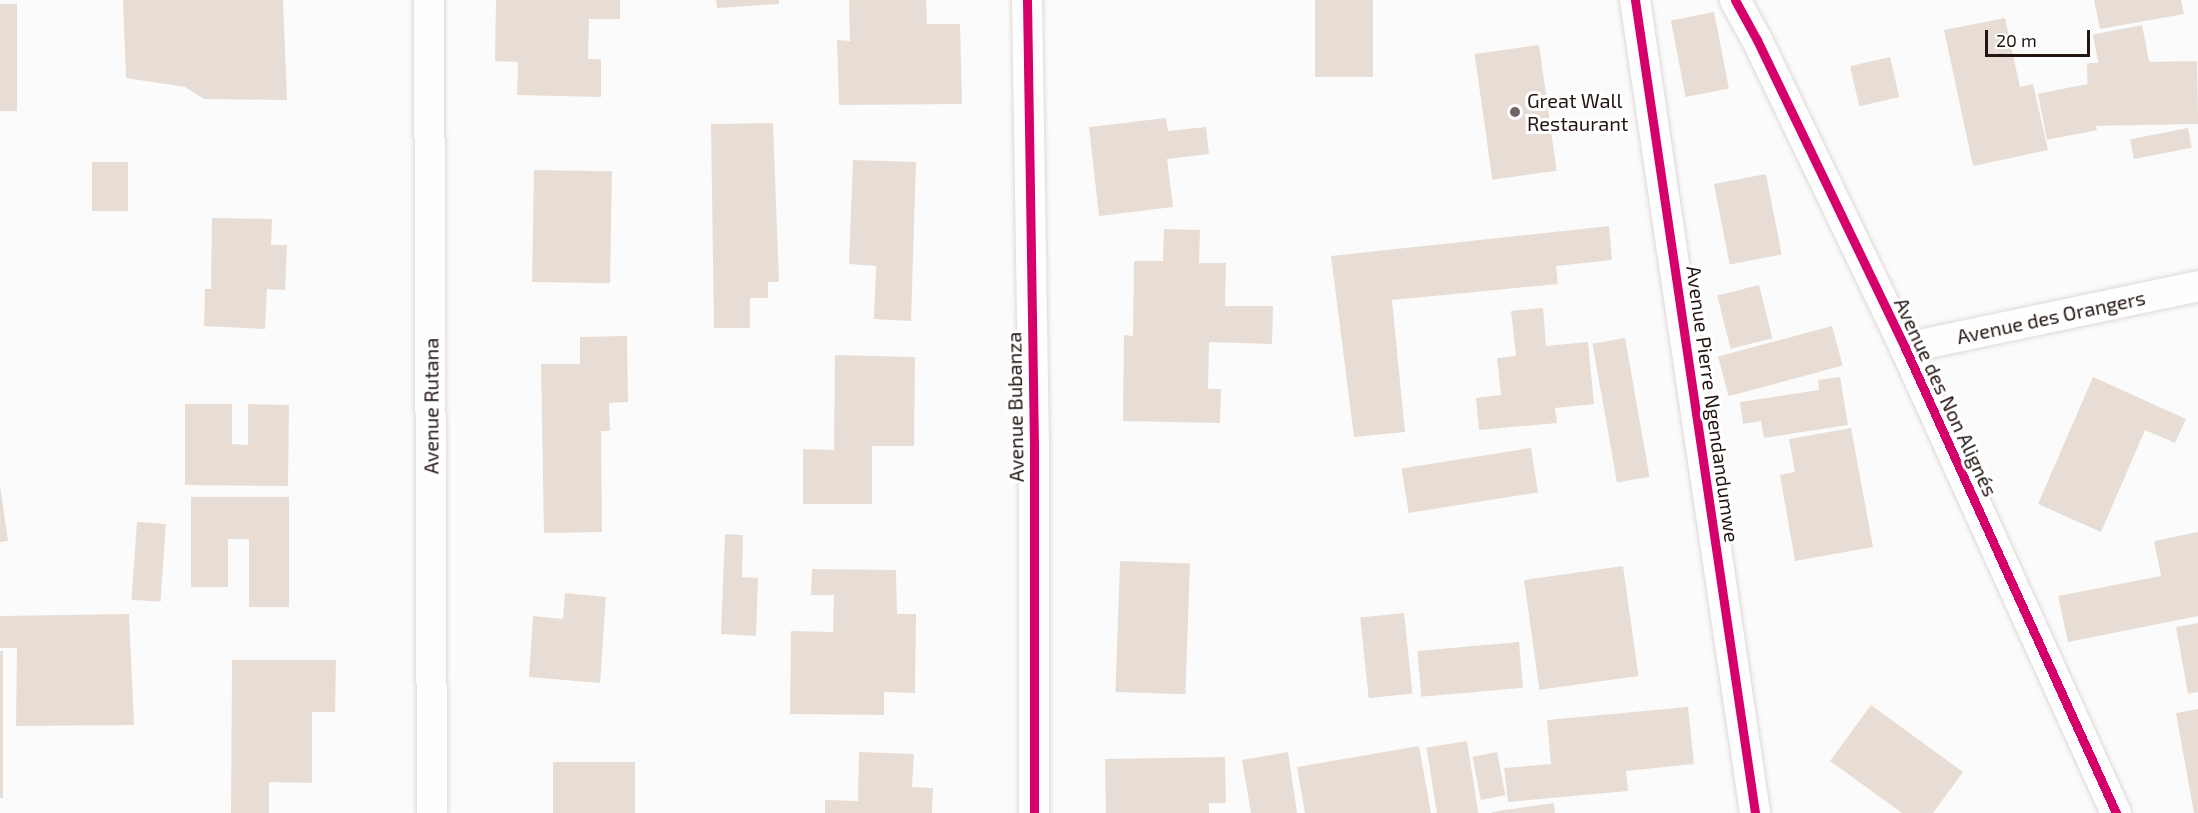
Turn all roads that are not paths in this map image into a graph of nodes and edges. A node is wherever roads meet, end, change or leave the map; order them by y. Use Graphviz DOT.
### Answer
graph roads {
  1 [pos="429,0"];
  2 [pos="1027,0"];
  3 [pos="1635,0"];
  4 [pos="1735,0"];
  5 [pos="2198,286"];
  6 [pos="1905,348"];
  7 [pos="432,813"];
  8 [pos="1034,813"];
  9 [pos="1755,813"];
  10 [pos="2116,813"];
  1 -- 7 [label="street, Avenue Rutana"];
  2 -- 8 [label="street, Avenue Bubanza"];
  3 -- 9 [label="street, Avenue Pierre Ngendandumwe"];
  4 -- 6 [label="street, Avenue des Non Alignés"];
  5 -- 6 [label="street, Avenue des Orangers"];
  6 -- 10 [label="street, Avenue des Non Alignés"];
}
